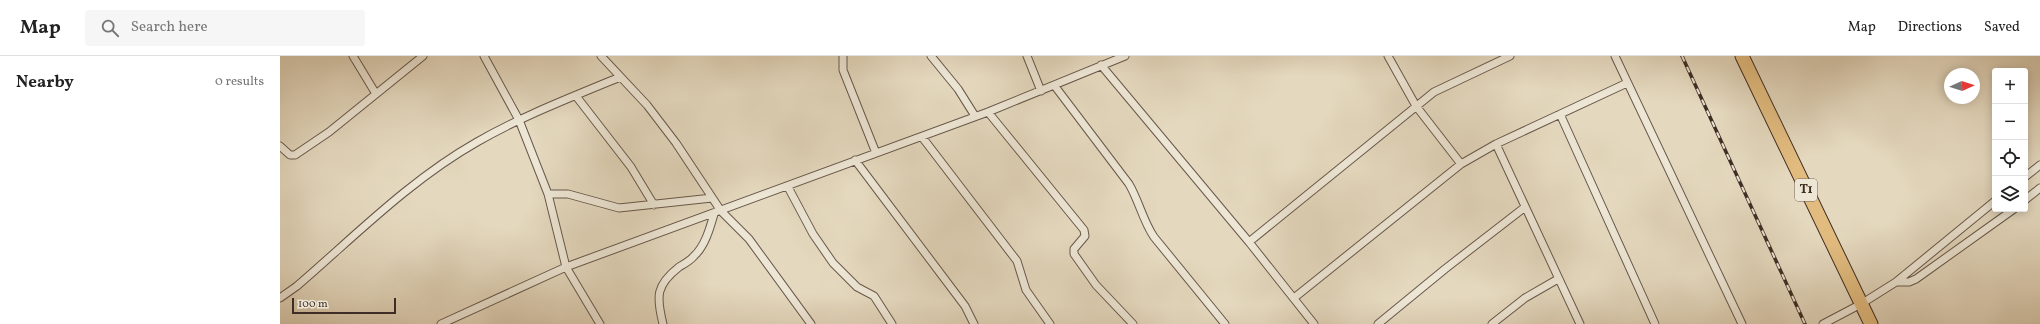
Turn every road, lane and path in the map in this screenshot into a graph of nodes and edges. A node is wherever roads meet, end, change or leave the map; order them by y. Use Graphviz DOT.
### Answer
graph roads {
  1 [pos="353,56"];
  2 [pos="423,56"];
  3 [pos="484,56"];
  4 [pos="601,56"];
  5 [pos="843,56"];
  6 [pos="931,56"];
  7 [pos="1027,56"];
  8 [pos="1124,56"];
  9 [pos="1388,56"];
  10 [pos="1510,56"];
  11 [pos="1615,56"];
  12 [pos="1742,56"];
  13 [pos="1101,65"];
  14 [pos="620,78"];
  15 [pos="1627,83"];
  16 [pos="1054,85"];
  17 [pos="1041,91"];
  18 [pos="376,94"];
  19 [pos="576,96"];
  20 [pos="1416,106"];
  21 [pos="988,112"];
  22 [pos="1560,114"];
  23 [pos="975,116"];
  24 [pos="520,120"];
  25 [pos="922,137"];
  26 [pos="1496,144"];
  27 [pos="280,146"];
  28 [pos="876,153"];
  29 [pos="856,160"];
  30 [pos="1461,164"];
  31 [pos="2040,165"];
  32 [pos="2026,176"];
  33 [pos="788,187"];
  34 [pos="2040,188"];
  35 [pos="548,194"];
  36 [pos="712,198"];
  37 [pos="2028,198"];
  38 [pos="1992,203"];
  39 [pos="654,205"];
  40 [pos="1526,207"];
  41 [pos="2010,212"];
  42 [pos="717,213"];
  43 [pos="1249,242"];
  44 [pos="566,267"];
  45 [pos="1558,279"];
  46 [pos="1896,282"];
  47 [pos="280,298"];
  48 [pos="1294,298"];
  49 [pos="1861,304"];
  50 [pos="1494,323"];
  51 [pos="441,324"];
  52 [pos="600,324"];
  53 [pos="663,324"];
  54 [pos="811,324"];
  55 [pos="892,324"];
  56 [pos="974,324"];
  57 [pos="1050,324"];
  58 [pos="1134,324"];
  59 [pos="1225,324"];
  60 [pos="1314,324"];
  61 [pos="1378,324"];
  62 [pos="1580,324"];
  63 [pos="1655,324"];
  64 [pos="1742,324"];
  65 [pos="1823,324"];
  66 [pos="1871,324"];
  1 -- 18 [label="street"];
  2 -- 18 [label="street"];
  3 -- 24 [label="street"];
  4 -- 14 [label="street"];
  5 -- 28 [label="street"];
  6 -- 23 [label="street"];
  7 -- 17 [label="street"];
  8 -- 13 [label="street"];
  9 -- 20 [label="street"];
  10 -- 20 [label="street"];
  11 -- 15 [label="street"];
  12 -- 49 [label="highway, T1"];
  13 -- 16 [label="street"];
  13 -- 43 [label="street"];
  14 -- 19 [label="street"];
  14 -- 36 [label="street"];
  15 -- 22 [label="street"];
  15 -- 64 [label="street"];
  16 -- 17 [label="street"];
  16 -- 59 [label="street"];
  17 -- 21 [label="street"];
  18 -- 27 [label="street"];
  19 -- 24 [label="street"];
  19 -- 39 [label="street"];
  20 -- 30 [label="street"];
  20 -- 43 [label="street"];
  21 -- 23 [label="street"];
  21 -- 58 [label="street"];
  22 -- 26 [label="street"];
  22 -- 63 [label="street"];
  23 -- 25 [label="street"];
  24 -- 35 [label="street"];
  24 -- 47 [label="street"];
  25 -- 28 [label="street"];
  25 -- 57 [label="street"];
  26 -- 30 [label="street"];
  26 -- 40 [label="street"];
  28 -- 29 [label="street"];
  29 -- 33 [label="street"];
  29 -- 56 [label="street"];
  30 -- 48 [label="street"];
  31 -- 32 [label="street"];
  33 -- 42 [label="street"];
  33 -- 55 [label="street"];
  34 -- 37 [label="street"];
  35 -- 39 [label="street"];
  35 -- 44 [label="street"];
  36 -- 39 [label="street"];
  36 -- 42 [label="street"];
  38 -- 46 [label="street"];
  40 -- 45 [label="street"];
  40 -- 61 [label="street"];
  41 -- 46 [label="street"];
  42 -- 44 [label="street"];
  42 -- 53 [label="street"];
  42 -- 54 [label="street"];
  43 -- 48 [label="street"];
  44 -- 51 [label="street"];
  44 -- 52 [label="street"];
  45 -- 50 [label="street"];
  45 -- 62 [label="street"];
  46 -- 49 [label="street"];
  48 -- 60 [label="street"];
  49 -- 65 [label="street"];
  49 -- 66 [label="highway, T1"];
}
